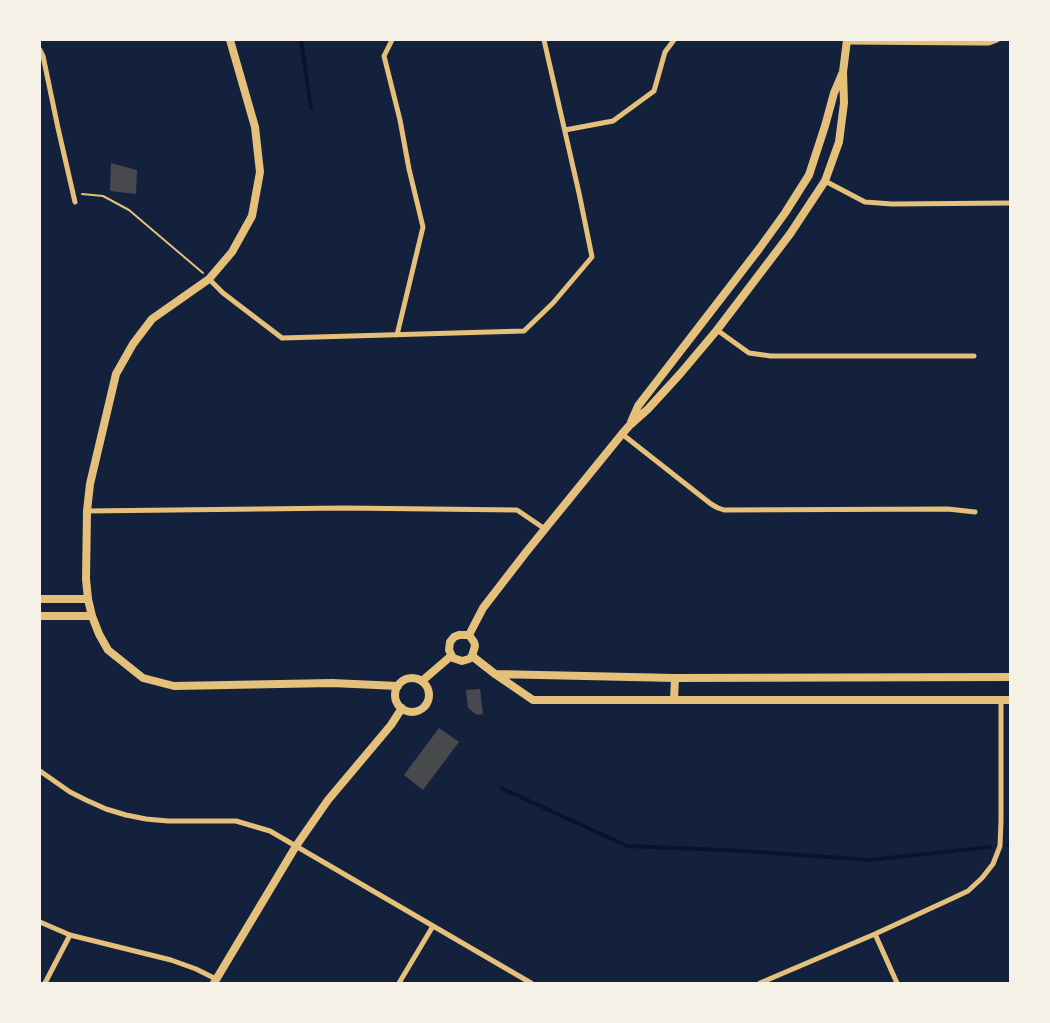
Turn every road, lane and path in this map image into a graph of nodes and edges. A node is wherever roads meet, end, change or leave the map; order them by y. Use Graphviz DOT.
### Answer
graph roads {
  1 [pos="230,40"];
  2 [pos="392,40"];
  3 [pos="544,40"];
  4 [pos="674,40"];
  5 [pos="996,40"];
  6 [pos="847,41"];
  7 [pos="40,50"];
  8 [pos="843,72"];
  9 [pos="565,130"];
  10 [pos="826,181"];
  11 [pos="72,192"];
  12 [pos="75,202"];
  13 [pos="1010,203"];
  14 [pos="209,279"];
  15 [pos="717,330"];
  16 [pos="397,335"];
  17 [pos="974,356"];
  18 [pos="629,426"];
  19 [pos="622,434"];
  20 [pos="87,511"];
  21 [pos="975,512"];
  22 [pos="545,529"];
  23 [pos="40,599"];
  24 [pos="88,599"];
  25 [pos="40,616"];
  26 [pos="92,616"];
  27 [pos="469,635"];
  28 [pos="451,656"];
  29 [pos="472,656"];
  30 [pos="495,674"];
  31 [pos="1010,677"];
  32 [pos="675,678"];
  33 [pos="422,681"];
  34 [pos="398,686"];
  35 [pos="674,700"];
  36 [pos="1001,700"];
  37 [pos="1010,700"];
  38 [pos="402,708"];
  39 [pos="40,771"];
  40 [pos="296,846"];
  41 [pos="40,922"];
  42 [pos="433,926"];
  43 [pos="875,934"];
  44 [pos="70,935"];
  45 [pos="215,981"];
  46 [pos="45,983"];
  47 [pos="398,983"];
  48 [pos="532,983"];
  49 [pos="760,983"];
  50 [pos="897,983"];
  1 -- 14 [label="street"];
  2 -- 16 [label="street"];
  3 -- 9 [label="street"];
  4 -- 9 [label="street"];
  5 -- 6 [label="street"];
  6 -- 8 [label="street"];
  7 -- 11 [label="street"];
  8 -- 10 [label="street"];
  8 -- 18 [label="street"];
  9 -- 16 [label="street"];
  10 -- 13 [label="street"];
  10 -- 15 [label="street"];
  11 -- 12 [label="street"];
  11 -- 14 [label="path"];
  14 -- 16 [label="street"];
  14 -- 20 [label="street"];
  15 -- 17 [label="street"];
  15 -- 18 [label="street"];
  18 -- 19 [label="street"];
  19 -- 21 [label="street"];
  19 -- 22 [label="street"];
  20 -- 22 [label="street"];
  20 -- 24 [label="street"];
  22 -- 27 [label="street"];
  23 -- 24 [label="street"];
  24 -- 26 [label="street"];
  25 -- 26 [label="street"];
  26 -- 34 [label="street"];
  27 -- 28 [label="street"];
  27 -- 29 [label="street"];
  28 -- 29 [label="street"];
  28 -- 33 [label="street"];
  29 -- 30 [label="street"];
  30 -- 32 [label="street"];
  30 -- 35 [label="street"];
  31 -- 32 [label="street"];
  32 -- 35 [label="street"];
  33 -- 34 [label="street"];
  33 -- 38 [label="street"];
  34 -- 38 [label="street"];
  35 -- 36 [label="street"];
  36 -- 37 [label="street"];
  36 -- 43 [label="street"];
  38 -- 40 [label="street"];
  39 -- 40 [label="street"];
  40 -- 42 [label="street"];
  40 -- 45 [label="street"];
  41 -- 44 [label="street"];
  42 -- 47 [label="street"];
  42 -- 48 [label="street"];
  43 -- 49 [label="street"];
  43 -- 50 [label="street"];
  44 -- 45 [label="street"];
  44 -- 46 [label="street"];
}
